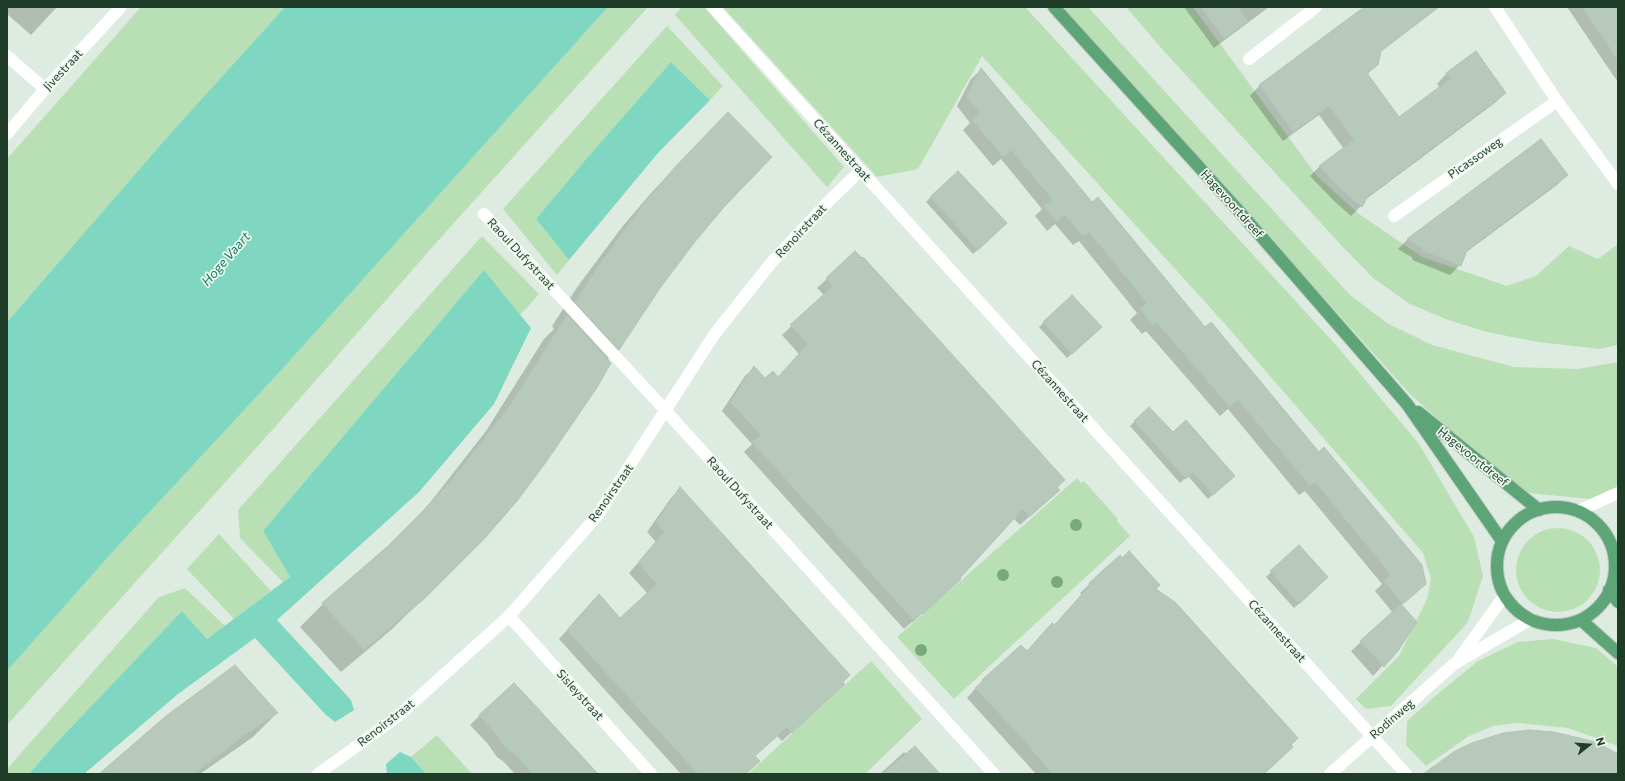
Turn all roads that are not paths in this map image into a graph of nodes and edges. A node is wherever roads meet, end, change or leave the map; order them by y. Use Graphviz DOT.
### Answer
graph roads {
  1 [pos="122,7"];
  2 [pos="713,7"];
  3 [pos="1054,7"];
  4 [pos="1316,7"];
  5 [pos="1495,7"];
  6 [pos="7,56"];
  7 [pos="1249,59"];
  8 [pos="45,89"];
  9 [pos="1556,101"];
  10 [pos="7,134"];
  11 [pos="860,171"];
  12 [pos="1618,184"];
  13 [pos="484,214"];
  14 [pos="1394,216"];
  15 [pos="1407,404"];
  16 [pos="666,411"];
  17 [pos="1618,493"];
  18 [pos="1539,510"];
  19 [pos="1578,511"];
  20 [pos="1502,542"];
  21 [pos="1616,557"];
  22 [pos="1609,590"];
  23 [pos="1505,595"];
  24 [pos="1618,602"];
  25 [pos="509,616"];
  26 [pos="1531,619"];
  27 [pos="1581,620"];
  28 [pos="1618,653"];
  29 [pos="1454,664"];
  30 [pos="1372,736"];
  31 [pos="318,774"];
  32 [pos="651,774"];
  33 [pos="994,774"];
  34 [pos="1330,774"];
  35 [pos="1406,774"];
  1 -- 8 [label="street, Jivestraat"];
  2 -- 11 [label="street, Cézannestraat"];
  3 -- 15 [label="main road, Hagevoortdreef"];
  4 -- 7 [label="street"];
  5 -- 9 [label="street"];
  6 -- 8 [label="street"];
  8 -- 10 [label="street, Jivestraat"];
  9 -- 12 [label="street"];
  9 -- 14 [label="street, Picassoweg"];
  11 -- 16 [label="street, Renoirstraat"];
  11 -- 30 [label="street, Cézannestraat"];
  13 -- 16 [label="street, Raoul Dufystraat"];
  15 -- 18 [label="main road, Hagevoortdreef"];
  15 -- 20 [label="main road, Hagevoortdreef"];
  16 -- 25 [label="street, Renoirstraat"];
  16 -- 33 [label="street, Raoul Dufystraat"];
  17 -- 19 [label="street"];
  18 -- 19 [label="main road"];
  18 -- 20 [label="main road"];
  19 -- 21 [label="main road"];
  20 -- 23 [label="main road"];
  21 -- 22 [label="main road"];
  22 -- 24 [label="main road"];
  22 -- 27 [label="main road"];
  23 -- 26 [label="main road"];
  23 -- 29 [label="street, Rodinweg"];
  25 -- 31 [label="street, Renoirstraat"];
  25 -- 32 [label="street, Sisleystraat"];
  26 -- 27 [label="main road"];
  26 -- 29 [label="street, Rodinweg"];
  27 -- 28 [label="main road"];
  29 -- 30 [label="street, Rodinweg"];
  30 -- 34 [label="street, Rodinweg"];
  30 -- 35 [label="street, Cézannestraat"];
}
